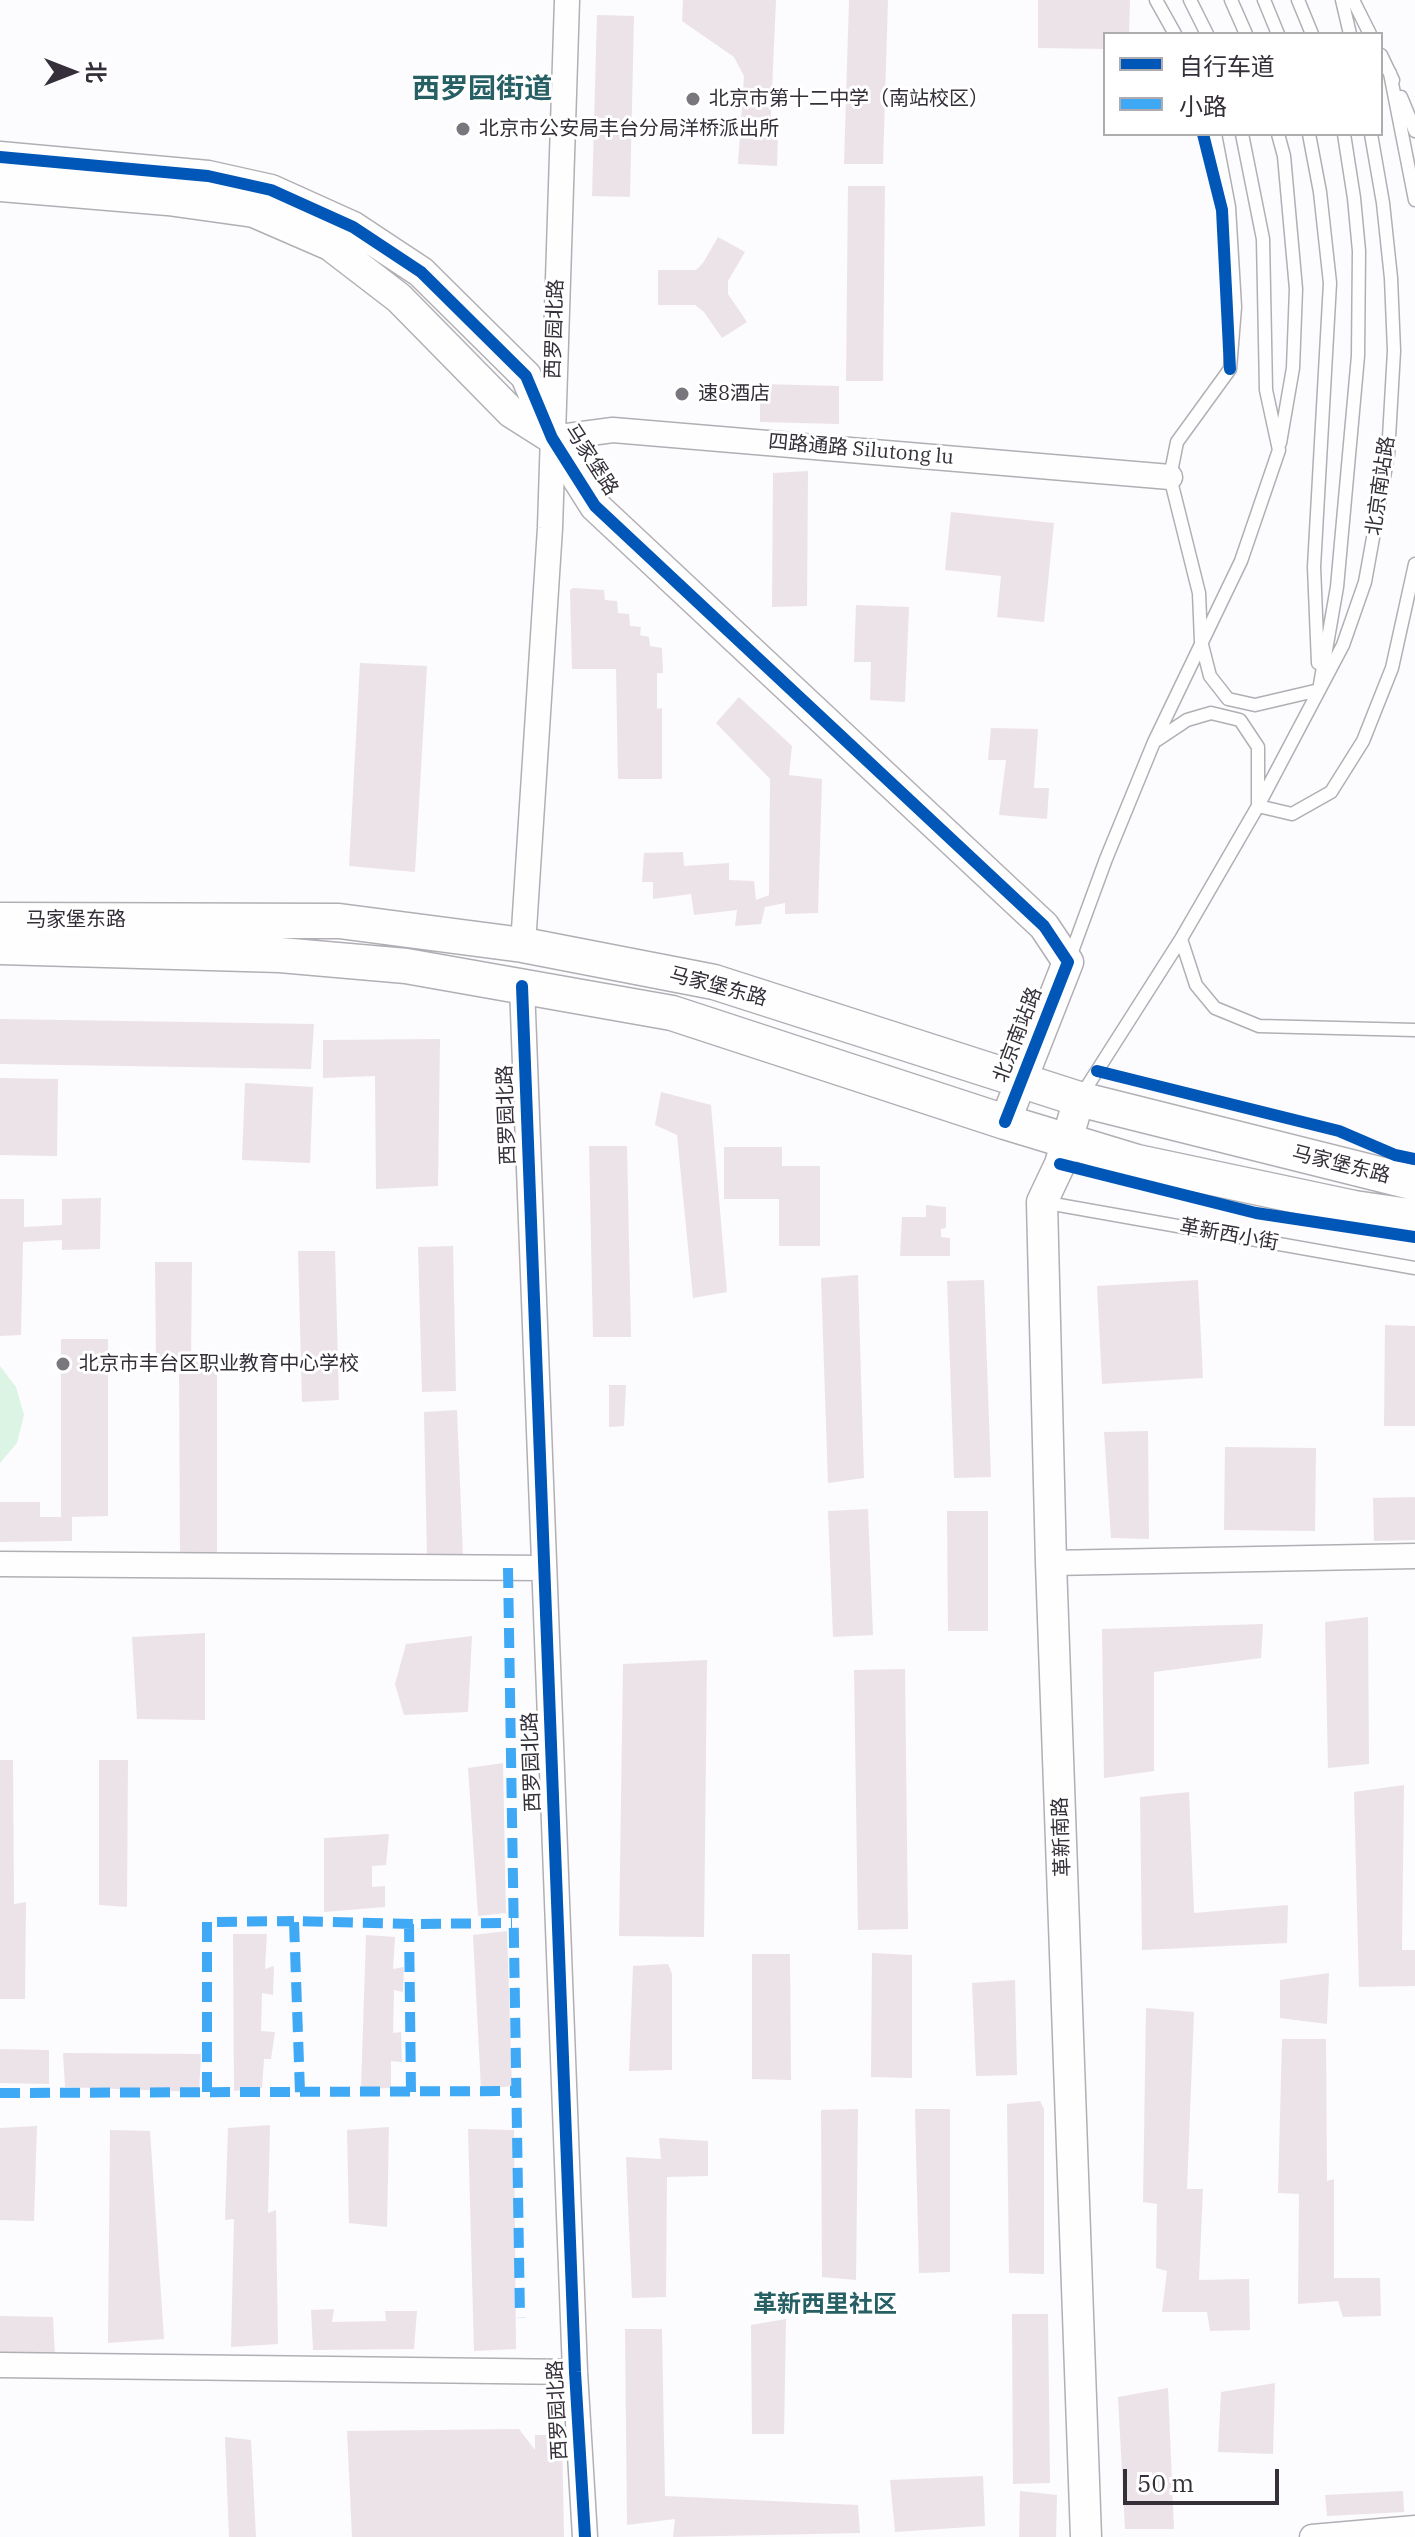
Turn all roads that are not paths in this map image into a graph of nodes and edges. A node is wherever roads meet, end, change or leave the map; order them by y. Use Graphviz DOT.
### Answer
graph roads {
  1 [pos="567,0"];
  2 [pos="1156,0"];
  3 [pos="1190,0"];
  4 [pos="1231,0"];
  5 [pos="1264,0"];
  6 [pos="1298,0"];
  7 [pos="1342,0"];
  8 [pos="1353,0"];
  9 [pos="1174,32"];
  10 [pos="1206,32"];
  11 [pos="1245,32"];
  12 [pos="1277,32"];
  13 [pos="1311,32"];
  14 [pos="1350,32"];
  15 [pos="1369,32"];
  16 [pos="1383,59"];
  17 [pos="1390,73"];
  18 [pos="1415,131"];
  19 [pos="1215,136"];
  20 [pos="1242,136"];
  21 [pos="1279,136"];
  22 [pos="1309,136"];
  23 [pos="1344,136"];
  24 [pos="1371,136"];
  25 [pos="0,157"];
  26 [pos="0,186"];
  27 [pos="1415,200"];
  28 [pos="552,438"];
  29 [pos="1279,450"];
  30 [pos="1170,477"];
  31 [pos="1415,564"];
  32 [pos="1201,641"];
  33 [pos="1319,690"];
  34 [pos="1154,742"];
  35 [pos="1258,806"];
  36 [pos="0,920"];
  37 [pos="1181,939"];
  38 [pos="523,945"];
  39 [pos="0,947"];
  40 [pos="1068,962"];
  41 [pos="522,986"];
  42 [pos="1415,1030"];
  43 [pos="1021,1082"];
  44 [pos="1079,1099"];
  45 [pos="1005,1122"];
  46 [pos="1068,1141"];
  47 [pos="1415,1183"];
  48 [pos="1042,1202"];
  49 [pos="1415,1217"];
  50 [pos="1415,1268"];
  51 [pos="1415,1556"];
  52 [pos="1051,1563"];
  53 [pos="0,1564"];
  54 [pos="544,1568"];
  55 [pos="0,2365"];
  56 [pos="575,2372"];
  57 [pos="1415,2528"];
  58 [pos="585,2537"];
  59 [pos="1086,2537"];
  60 [pos="1312,2537"];
  1 -- 28 [label="street, 西罗园北路"];
  2 -- 9 [label="lane"];
  3 -- 10 [label="lane"];
  4 -- 11 [label="lane"];
  5 -- 12 [label="lane"];
  6 -- 13 [label="lane"];
  7 -- 14 [label="lane"];
  8 -- 15 [label="lane"];
  16 -- 17 [label="lane"];
  17 -- 18 [label="lane"];
  17 -- 27 [label="lane"];
  19 -- 30 [label="lane, 北京南站路"];
  20 -- 29 [label="lane"];
  21 -- 29 [label="lane"];
  22 -- 33 [label="lane"];
  23 -- 33 [label="lane"];
  24 -- 33 [label="lane, 北京南站路"];
  25 -- 28 [label="street, 马家堡路"];
  26 -- 28 [label="street, 马家堡路"];
  28 -- 30 [label="street, 四路通路 Silutong lu"];
  28 -- 38 [label="street, 西罗园北路"];
  28 -- 40 [label="street, 马家堡路"];
  29 -- 32 [label="lane"];
  30 -- 32 [label="lane, 北京南站路"];
  31 -- 35 [label="lane"];
  32 -- 33 [label="lane"];
  32 -- 34 [label="lane, 北京南站路"];
  33 -- 35 [label="lane, 北京南站路"];
  34 -- 35 [label="lane"];
  34 -- 40 [label="lane, 北京南站路"];
  35 -- 37 [label="lane, 北京南站路"];
  36 -- 38 [label="main road, 马家堡东路"];
  37 -- 42 [label="lane"];
  37 -- 44 [label="lane, 北京南站路"];
  38 -- 43 [label="main road, 马家堡东路"];
  39 -- 41 [label="main road, 马家堡东路"];
  40 -- 43 [label="street, 北京南站路"];
  41 -- 45 [label="main road, 马家堡东路"];
  41 -- 54 [label="street, 西罗园北路"];
  43 -- 44 [label="main road, 马家堡东路"];
  43 -- 45 [label="street, 北京南站路"];
  44 -- 46 [label="street, 革新南路"];
  44 -- 47 [label="main road, 马家堡东路"];
  45 -- 46 [label="main road, 马家堡东路"];
  46 -- 48 [label="street, 革新南路"];
  46 -- 49 [label="main road, 马家堡东路"];
  48 -- 50 [label="lane, 革新西小街"];
  48 -- 52 [label="street, 革新南路"];
  51 -- 52 [label="street"];
  52 -- 59 [label="street, 革新南路"];
  53 -- 54 [label="street"];
  54 -- 56 [label="street, 西罗园北路"];
  55 -- 56 [label="street"];
  56 -- 58 [label="street, 西罗园北路"];
  57 -- 60 [label="street"];
}
